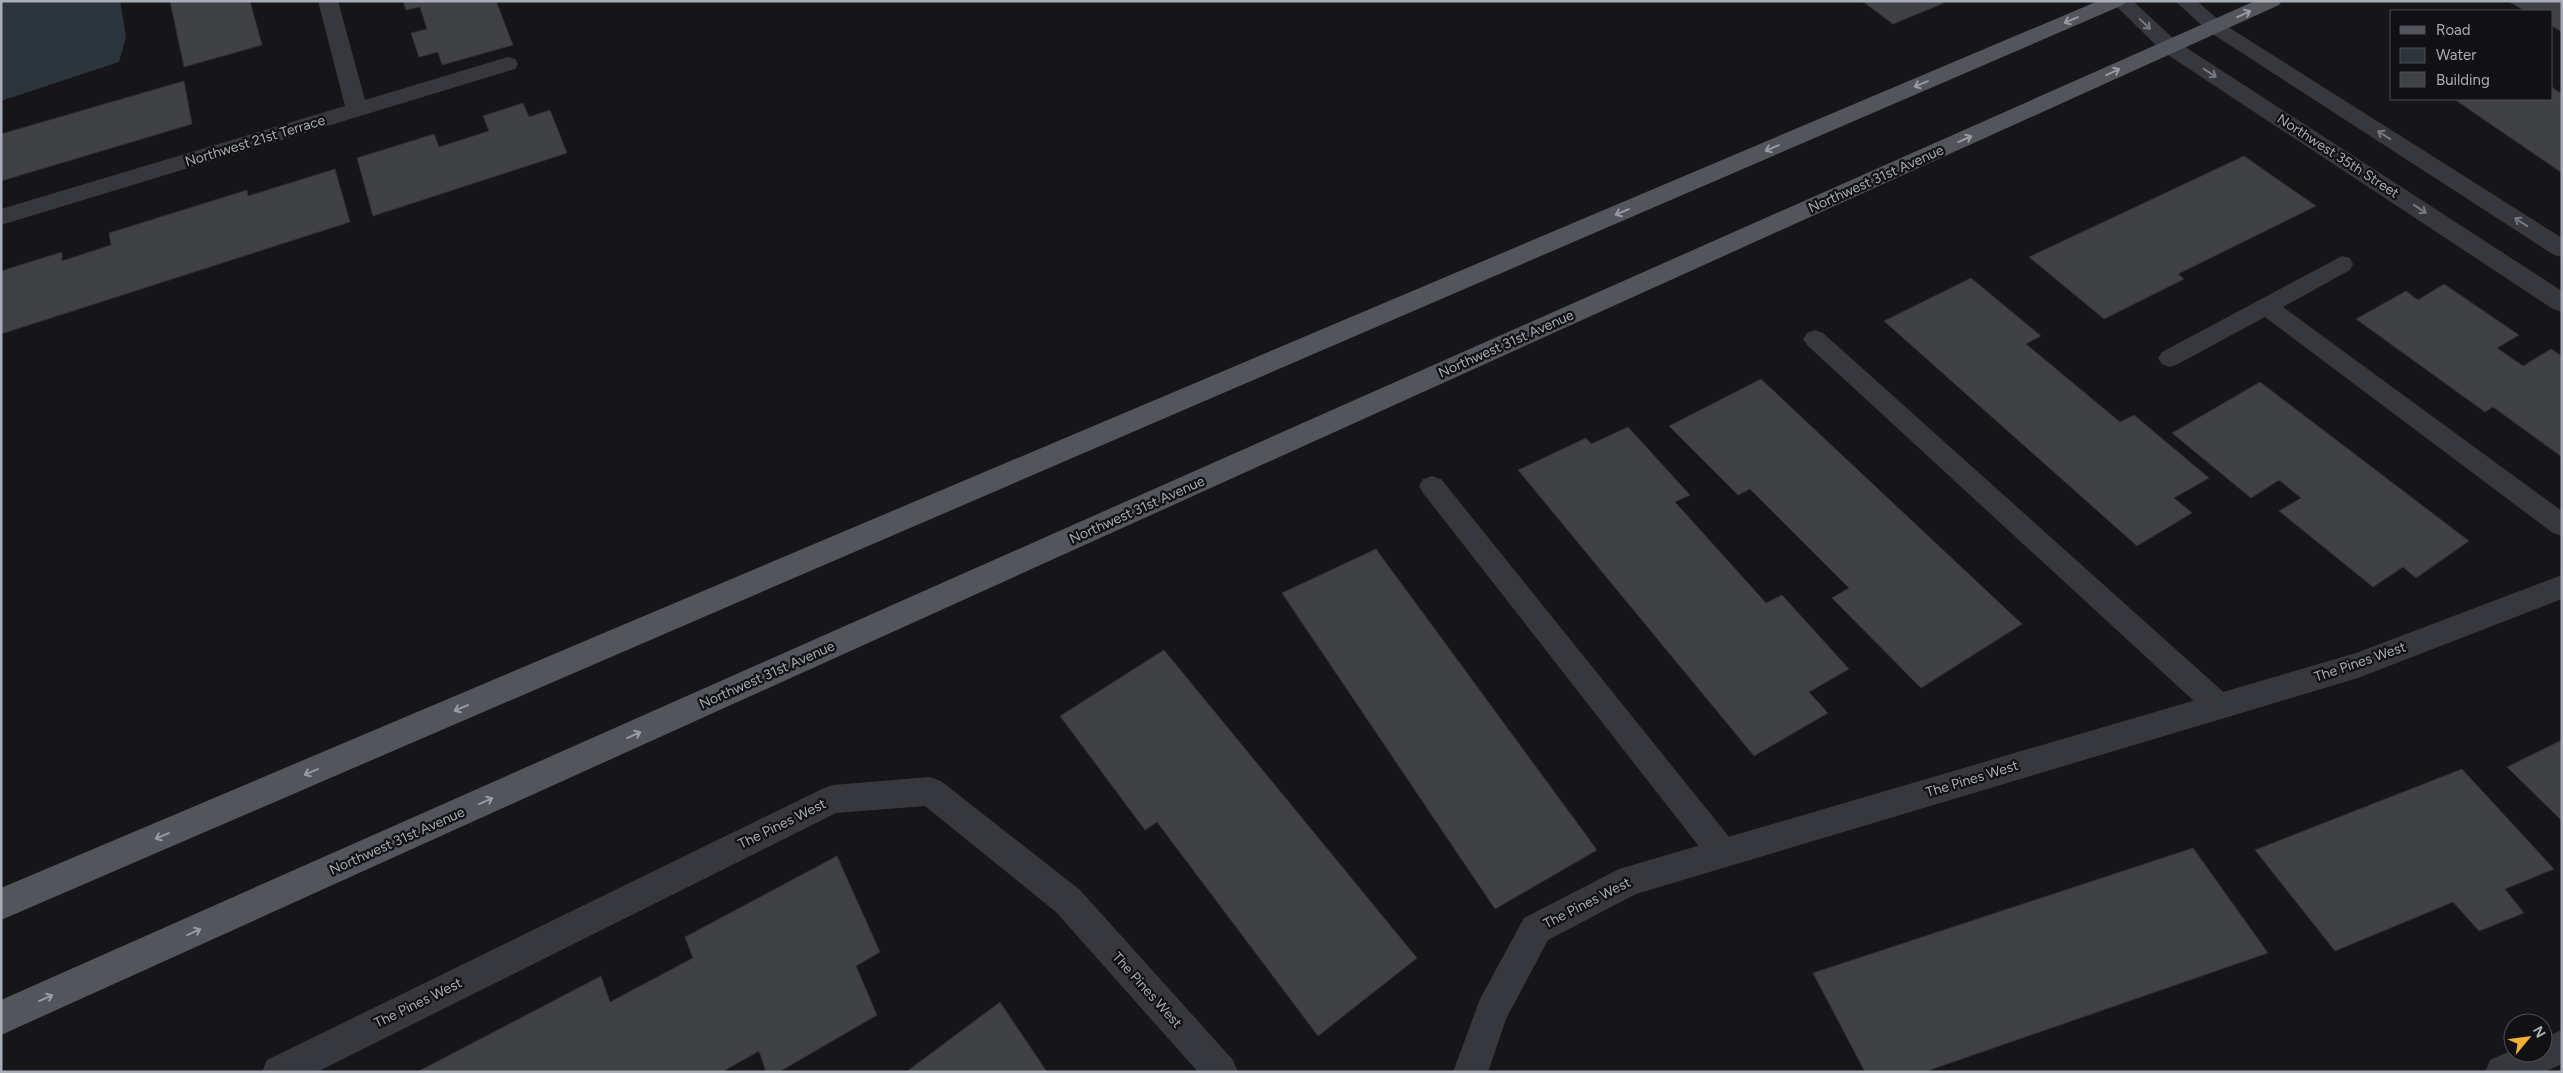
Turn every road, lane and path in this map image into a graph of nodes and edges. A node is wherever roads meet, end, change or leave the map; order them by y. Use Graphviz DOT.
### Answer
graph roads {
  1 [pos="328,1"];
  2 [pos="2116,1"];
  3 [pos="2121,1"];
  4 [pos="2185,1"];
  5 [pos="2272,1"];
  6 [pos="2215,27"];
  7 [pos="2170,46"];
  8 [pos="508,64"];
  9 [pos="357,110"];
  10 [pos="1,217"];
  11 [pos="2562,248"];
  12 [pos="2342,264"];
  13 [pos="2562,303"];
  14 [pos="2266,306"];
  15 [pos="1815,339"];
  16 [pos="2170,358"];
  17 [pos="1432,486"];
  18 [pos="2562,525"];
  19 [pos="2562,587"];
  20 [pos="2219,706"];
  21 [pos="1723,853"];
  22 [pos="1,904"];
  23 [pos="1,1018"];
  24 [pos="2562,1047"];
  25 [pos="279,1072"];
  26 [pos="1221,1072"];
  27 [pos="1470,1072"];
  28 [pos="2502,1072"];
  1 -- 9 [label="street"];
  2 -- 22 [label="main road, one-way"];
  3 -- 7 [label="street, Northwest 35th Street, one-way"];
  4 -- 6 [label="street"];
  6 -- 5 [label="main road, Northwest 31st Avenue, one-way"];
  6 -- 7 [label="main road, Northwest 31st Avenue"];
  11 -- 6 [label="street, one-way"];
  7 -- 13 [label="street, Northwest 35th Street, one-way"];
  23 -- 7 [label="main road, Northwest 31st Avenue, one-way"];
  8 -- 9 [label="street, Northwest 21st Terrace"];
  9 -- 10 [label="street, Northwest 21st Terrace"];
  12 -- 14 [label="lane"];
  14 -- 16 [label="lane"];
  14 -- 18 [label="lane"];
  15 -- 20 [label="lane"];
  17 -- 21 [label="lane"];
  19 -- 20 [label="street, The Pines West"];
  20 -- 21 [label="street, The Pines West"];
  21 -- 27 [label="street, The Pines West"];
  24 -- 28 [label="street"];
  25 -- 26 [label="street, The Pines West"];
}
